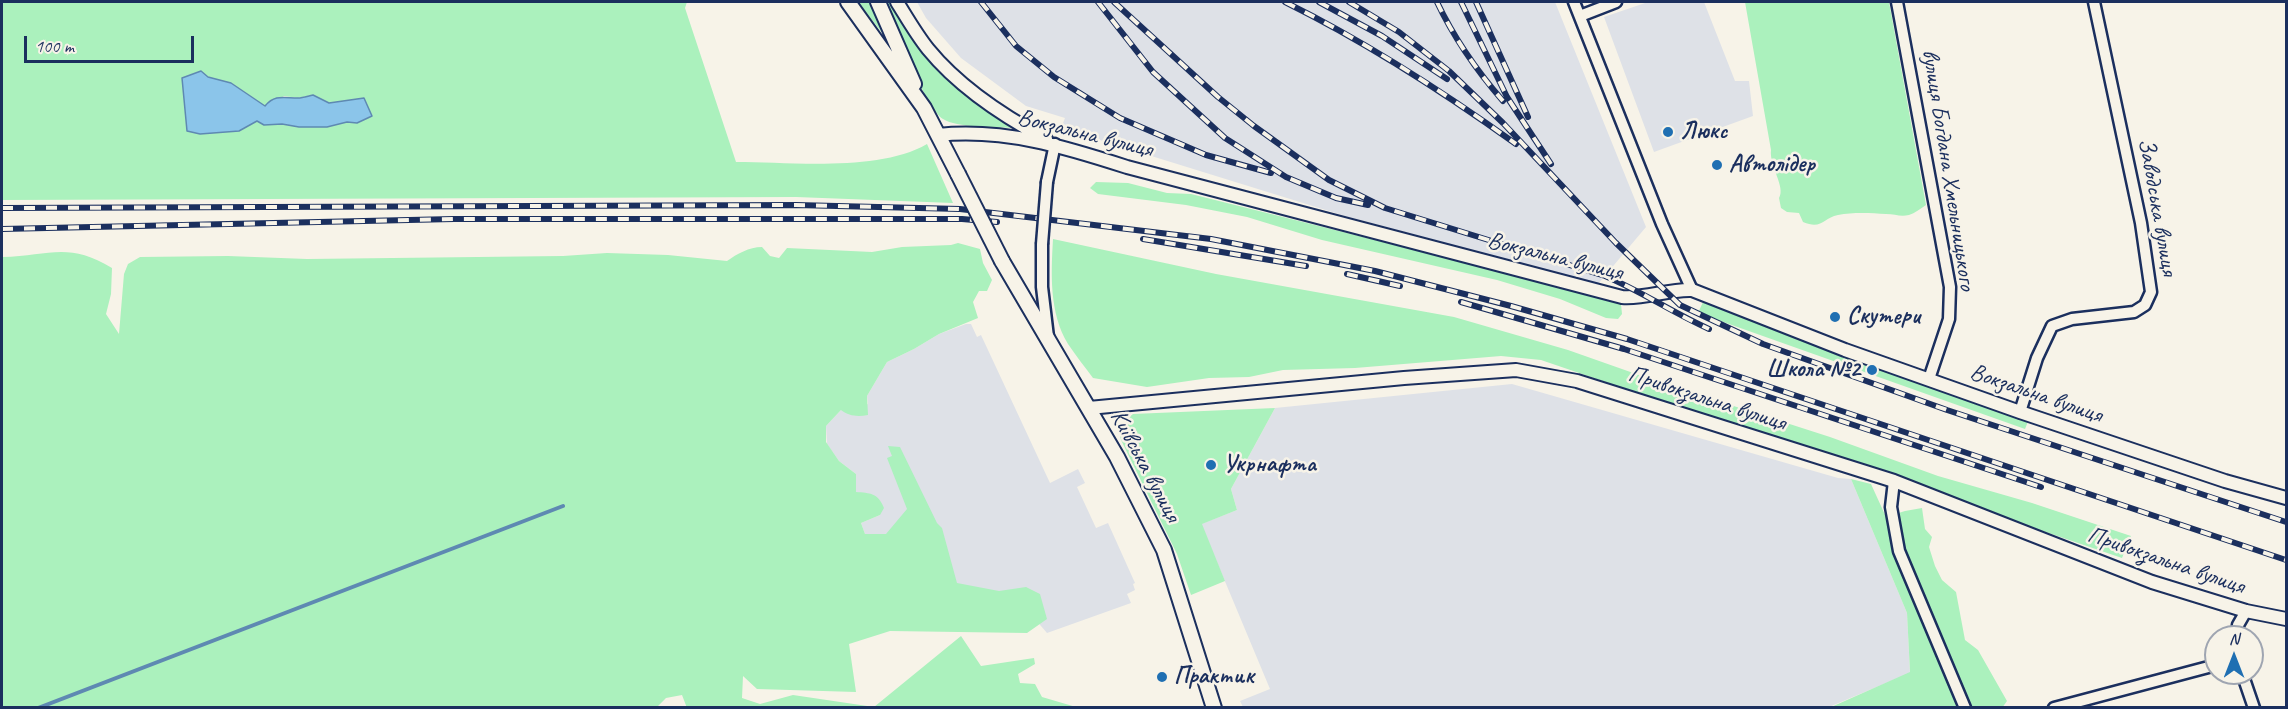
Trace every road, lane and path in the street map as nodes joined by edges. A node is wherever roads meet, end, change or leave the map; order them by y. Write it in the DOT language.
graph roads {
  1 [pos="848,2"];
  2 [pos="878,2"];
  3 [pos="897,2"];
  4 [pos="1574,2"];
  5 [pos="1616,2"];
  6 [pos="1897,2"];
  7 [pos="2094,2"];
  8 [pos="1580,16"];
  9 [pos="924,108"];
  10 [pos="938,135"];
  11 [pos="1055,144"];
  12 [pos="1692,290"];
  13 [pos="1049,344"];
  14 [pos="1929,379"];
  15 [pos="1089,408"];
  16 [pos="2020,412"];
  17 [pos="1894,482"];
  18 [pos="2286,498"];
  19 [pos="2246,611"];
  20 [pos="2286,619"];
  21 [pos="2238,625"];
  22 [pos="2204,669"];
  23 [pos="2246,685"];
  24 [pos="1214,708"];
  25 [pos="1965,708"];
  26 [pos="2054,708"];
  27 [pos="2254,708"];
  1 -- 9 [label="main road"];
  2 -- 9 [label="main road"];
  3 -- 11 [label="street"];
  4 -- 8 [label="street"];
  5 -- 8 [label="street"];
  6 -- 14 [label="street, вулиця Богдана Хмельницького"];
  7 -- 16 [label="street, Заводська вулиця"];
  8 -- 12 [label="street"];
  9 -- 10 [label="main road, Київська вулиця"];
  10 -- 11 [label="street, Вокзальна вулиця"];
  10 -- 13 [label="main road, Київська вулиця, bridge"];
  11 -- 12 [label="street, Вокзальна вулиця"];
  11 -- 13 [label="street, bridge"];
  12 -- 14 [label="street, Вокзальна вулиця"];
  13 -- 15 [label="main road, Київська вулиця"];
  14 -- 16 [label="street, Вокзальна вулиця"];
  15 -- 17 [label="street, Привокзальна вулиця"];
  15 -- 24 [label="main road, Київська вулиця"];
  16 -- 18 [label="street, Вокзальна вулиця"];
  17 -- 19 [label="street, Привокзальна вулиця"];
  17 -- 25 [label="street"];
  19 -- 20 [label="street, Привокзальна вулиця"];
  19 -- 21 [label="street"];
  22 -- 26 [label="street"];
  23 -- 27 [label="street"];
}
